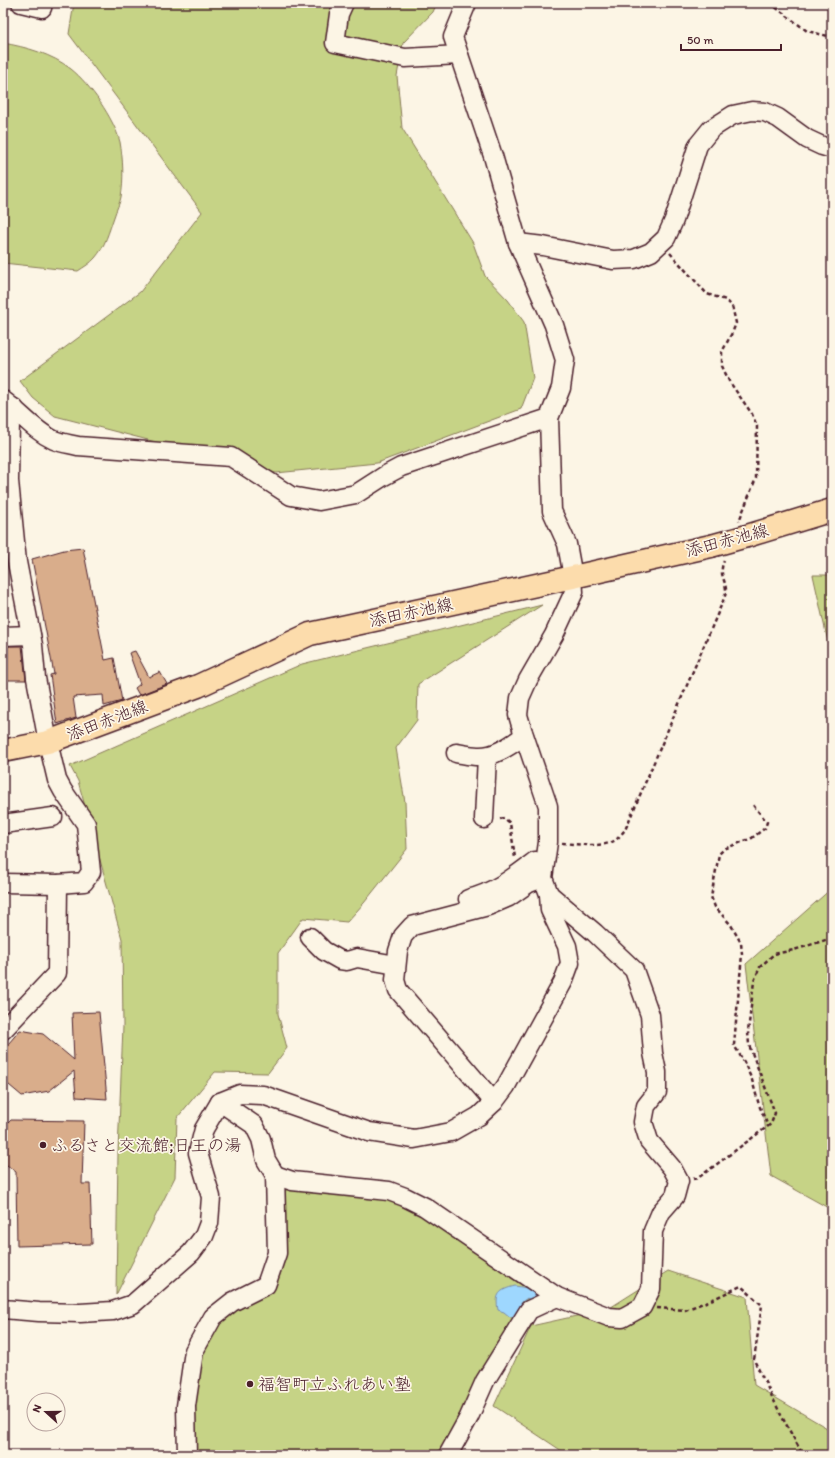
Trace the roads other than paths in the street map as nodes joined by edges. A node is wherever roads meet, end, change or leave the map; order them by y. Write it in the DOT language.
graph roads {
  1 [pos="21,3"];
  2 [pos="43,3"];
  3 [pos="344,3"];
  4 [pos="466,3"];
  5 [pos="459,55"];
  6 [pos="832,149"];
  7 [pos="518,243"];
  8 [pos="9,404"];
  9 [pos="549,418"];
  10 [pos="832,510"];
  11 [pos="573,577"];
  12 [pos="32,635"];
  13 [pos="3,636"];
  14 [pos="524,736"];
  15 [pos="48,742"];
  16 [pos="3,751"];
  17 [pos="456,753"];
  18 [pos="487,756"];
  19 [pos="53,817"];
  20 [pos="484,819"];
  21 [pos="3,824"];
  22 [pos="540,858"];
  23 [pos="509,873"];
  24 [pos="543,878"];
  25 [pos="3,883"];
  26 [pos="58,884"];
  27 [pos="549,894"];
  28 [pos="464,900"];
  29 [pos="310,937"];
  30 [pos="396,965"];
  31 [pos="3,1030"];
  32 [pos="220,1102"];
  33 [pos="494,1102"];
  34 [pos="274,1175"];
  35 [pos="557,1297"];
  36 [pos="3,1309"];
  37 [pos="187,1455"];
  38 [pos="448,1455"];
  1 -- 2 [label="street"];
  3 -- 5 [label="street"];
  4 -- 5 [label="street"];
  5 -- 7 [label="street"];
  6 -- 7 [label="street"];
  7 -- 9 [label="street"];
  8 -- 9 [label="street"];
  8 -- 12 [label="street"];
  9 -- 11 [label="street"];
  10 -- 11 [label="main road, 添田赤池線, bridge"];
  11 -- 14 [label="street"];
  11 -- 15 [label="main road, 添田赤池線"];
  12 -- 13 [label="street"];
  12 -- 15 [label="street"];
  14 -- 18 [label="street"];
  14 -- 22 [label="street"];
  15 -- 16 [label="main road, 添田赤池線"];
  15 -- 26 [label="street"];
  17 -- 18 [label="street"];
  18 -- 20 [label="street"];
  19 -- 21 [label="street"];
  22 -- 23 [label="street"];
  22 -- 24 [label="street"];
  22 -- 28 [label="street"];
  24 -- 27 [label="street"];
  24 -- 30 [label="street"];
  25 -- 26 [label="street"];
  26 -- 31 [label="street"];
  27 -- 33 [label="street"];
  27 -- 35 [label="street"];
  29 -- 30 [label="street"];
  30 -- 33 [label="street"];
  32 -- 33 [label="street"];
  32 -- 34 [label="street"];
  32 -- 36 [label="street"];
  34 -- 35 [label="street"];
  34 -- 37 [label="street"];
  35 -- 38 [label="street"];
}
